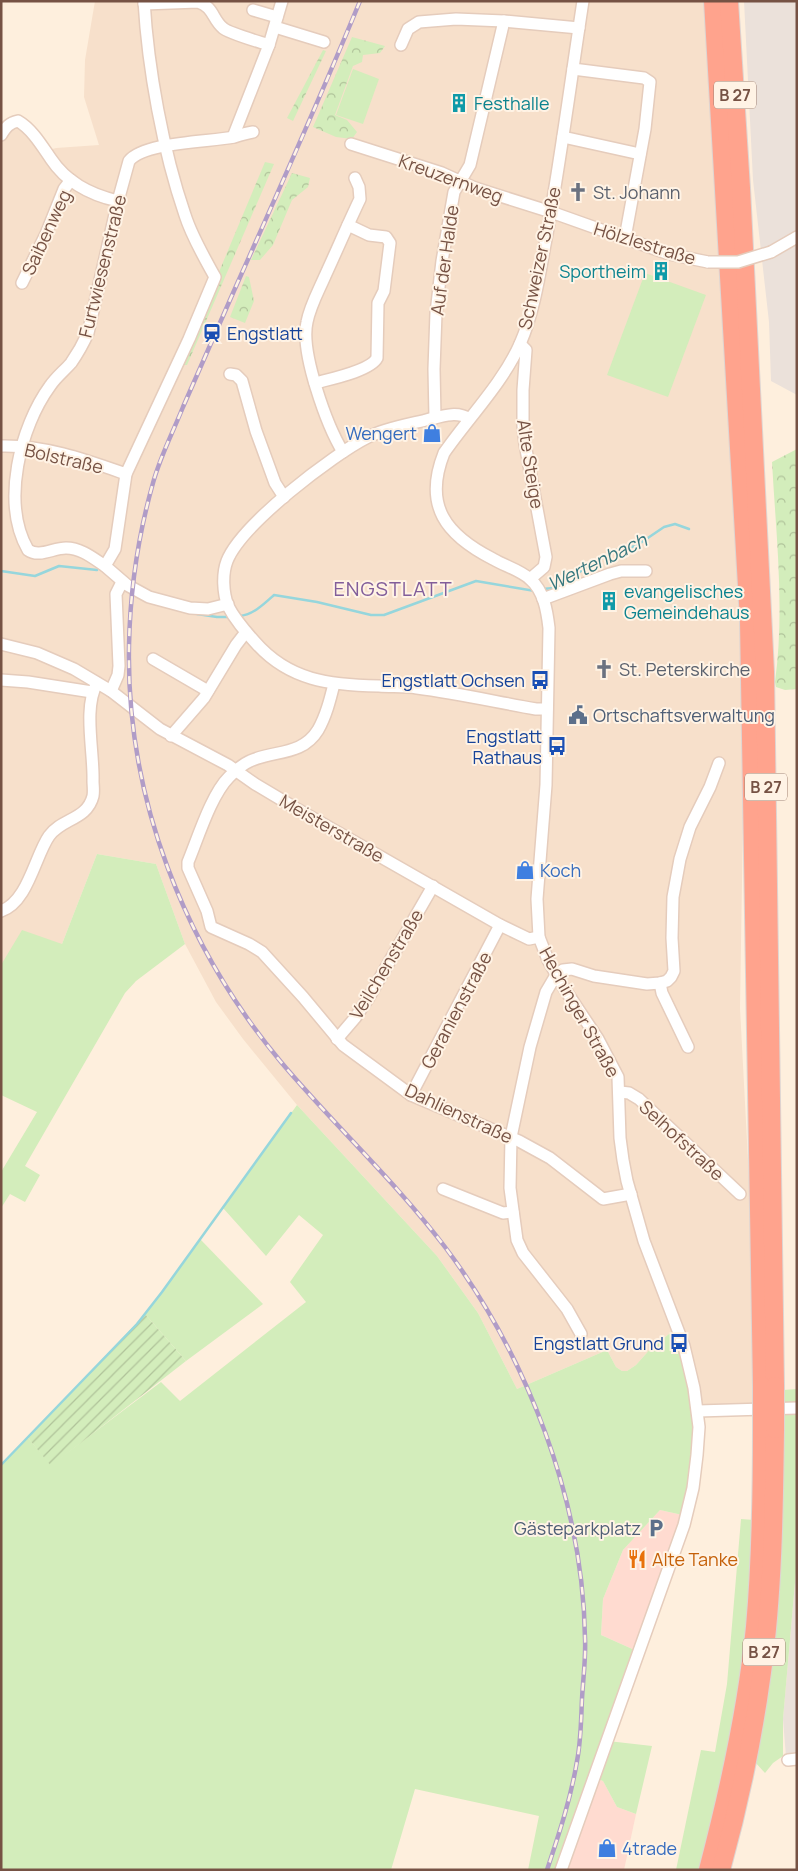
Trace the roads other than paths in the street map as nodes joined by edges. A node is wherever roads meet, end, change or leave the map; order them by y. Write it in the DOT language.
graph roads {
  1 [pos="282,1"];
  2 [pos="583,1"];
  3 [pos="713,1"];
  4 [pos="729,1"];
  5 [pos="144,2"];
  6 [pos="253,10"];
  7 [pos="504,21"];
  8 [pos="276,22"];
  9 [pos="579,28"];
  10 [pos="324,42"];
  11 [pos="401,45"];
  12 [pos="269,46"];
  13 [pos="573,69"];
  14 [pos="253,132"];
  15 [pos="1,135"];
  16 [pos="233,137"];
  17 [pos="563,137"];
  18 [pos="351,144"];
  19 [pos="167,146"];
  20 [pos="640,154"];
  21 [pos="355,178"];
  22 [pos="71,180"];
  23 [pos="460,181"];
  24 [pos="118,201"];
  25 [pos="551,212"];
  26 [pos="348,225"];
  27 [pos="797,237"];
  28 [pos="624,238"];
  29 [pos="22,283"];
  30 [pos="520,344"];
  31 [pos="230,374"];
  32 [pos="316,383"];
  33 [pos="435,418"];
  34 [pos="469,419"];
  35 [pos="1,446"];
  36 [pos="21,447"];
  37 [pos="343,452"];
  38 [pos="126,474"];
  39 [pos="284,497"];
  40 [pos="105,566"];
  41 [pos="646,572"];
  42 [pos="122,582"];
  43 [pos="533,583"];
  44 [pos="543,599"];
  45 [pos="230,608"];
  46 [pos="246,632"];
  47 [pos="1,644"];
  48 [pos="153,659"];
  49 [pos="1,680"];
  50 [pos="334,684"];
  51 [pos="94,687"];
  52 [pos="111,691"];
  53 [pos="208,691"];
  54 [pos="547,709"];
  55 [pos="171,736"];
  56 [pos="719,763"];
  57 [pos="236,770"];
  58 [pos="433,886"];
  59 [pos="1,911"];
  60 [pos="500,925"];
  61 [pos="539,937"];
  62 [pos="556,975"];
  63 [pos="660,984"];
  64 [pos="337,1039"];
  65 [pos="688,1048"];
  66 [pos="620,1092"];
  67 [pos="411,1094"];
  68 [pos="511,1136"];
  69 [pos="443,1189"];
  70 [pos="631,1194"];
  71 [pos="740,1194"];
  72 [pos="513,1212"];
  73 [pos="581,1334"];
  74 [pos="768,1386"];
  75 [pos="797,1408"];
  76 [pos="698,1412"];
  77 [pos="768,1429"];
  78 [pos="561,1870"];
  79 [pos="708,1870"];
  80 [pos="721,1870"];
  1 -- 8 [label="street"];
  2 -- 9 [label="street, Schweizer Straße"];
  3 -- 74 [label="highway, B 27"];
  4 -- 74 [label="highway, B 27"];
  5 -- 12 [label="street"];
  5 -- 19 [label="street"];
  6 -- 8 [label="street"];
  7 -- 9 [label="street"];
  7 -- 11 [label="street"];
  7 -- 23 [label="street, Auf der Halde"];
  8 -- 10 [label="street"];
  8 -- 12 [label="street"];
  9 -- 13 [label="street, Schweizer Straße"];
  12 -- 16 [label="street"];
  13 -- 17 [label="street, Schweizer Straße"];
  13 -- 20 [label="street"];
  14 -- 16 [label="street"];
  15 -- 22 [label="street"];
  16 -- 19 [label="street"];
  17 -- 20 [label="street"];
  17 -- 25 [label="street, Schweizer Straße"];
  18 -- 23 [label="street, Kreuzernweg"];
  19 -- 24 [label="street, Furtwiesenstraße"];
  19 -- 38 [label="street"];
  20 -- 28 [label="street"];
  21 -- 26 [label="street"];
  22 -- 24 [label="street"];
  22 -- 29 [label="street, Saibenweg"];
  23 -- 25 [label="street, Kreuzernweg"];
  23 -- 33 [label="street, Auf der Halde"];
  24 -- 36 [label="street, Furtwiesenstraße"];
  25 -- 28 [label="street, Hölzlestraße"];
  25 -- 30 [label="street, Schweizer Straße"];
  26 -- 32 [label="street"];
  26 -- 32 [label="street"];
  27 -- 28 [label="street, Hölzlestraße, bridge"];
  30 -- 34 [label="street, Schweizer Straße"];
  30 -- 43 [label="street, Alte Steige"];
  31 -- 39 [label="street"];
  32 -- 37 [label="street"];
  33 -- 34 [label="street"];
  33 -- 37 [label="street"];
  34 -- 43 [label="street, Schweizer Straße"];
  35 -- 36 [label="street, Bolstraße"];
  36 -- 38 [label="street, Bolstraße"];
  36 -- 40 [label="street, Furtwiesenstraße"];
  37 -- 39 [label="street"];
  38 -- 40 [label="street"];
  39 -- 45 [label="street"];
  40 -- 42 [label="street"];
  41 -- 44 [label="street"];
  42 -- 45 [label="street"];
  42 -- 52 [label="street"];
  43 -- 44 [label="street"];
  44 -- 54 [label="street"];
  45 -- 46 [label="street"];
  46 -- 50 [label="street"];
  46 -- 53 [label="street"];
  47 -- 51 [label="street, Meisterstraße"];
  48 -- 53 [label="street"];
  49 -- 51 [label="street"];
  50 -- 54 [label="street"];
  50 -- 57 [label="street"];
  51 -- 52 [label="street, Meisterstraße"];
  51 -- 59 [label="street"];
  52 -- 55 [label="street, Meisterstraße"];
  53 -- 55 [label="street"];
  54 -- 61 [label="street, Hechinger Straße"];
  55 -- 57 [label="street, Meisterstraße"];
  56 -- 63 [label="street"];
  57 -- 58 [label="street, Meisterstraße"];
  57 -- 64 [label="street, Dahlienstraße"];
  58 -- 60 [label="street, Meisterstraße"];
  58 -- 64 [label="street, Veilchenstraße"];
  60 -- 61 [label="street, Meisterstraße"];
  60 -- 67 [label="street, Geranienstraße"];
  61 -- 62 [label="street, Hechinger Straße"];
  62 -- 63 [label="street"];
  62 -- 66 [label="street, Hechinger Straße"];
  62 -- 68 [label="street"];
  63 -- 65 [label="street"];
  64 -- 67 [label="street, Dahlienstraße"];
  66 -- 70 [label="street, Hechinger Straße"];
  66 -- 71 [label="street, Selhofstraße"];
  67 -- 68 [label="street, Dahlienstraße"];
  68 -- 70 [label="street, Dahlienstraße"];
  68 -- 72 [label="street"];
  69 -- 72 [label="street"];
  70 -- 76 [label="street, Hechinger Straße"];
  72 -- 73 [label="street"];
  74 -- 77 [label="highway, B 27, bridge"];
  75 -- 76 [label="street"];
  76 -- 78 [label="street, Hechinger Straße"];
  77 -- 79 [label="highway, B 27"];
  77 -- 80 [label="highway, B 27"];
}
